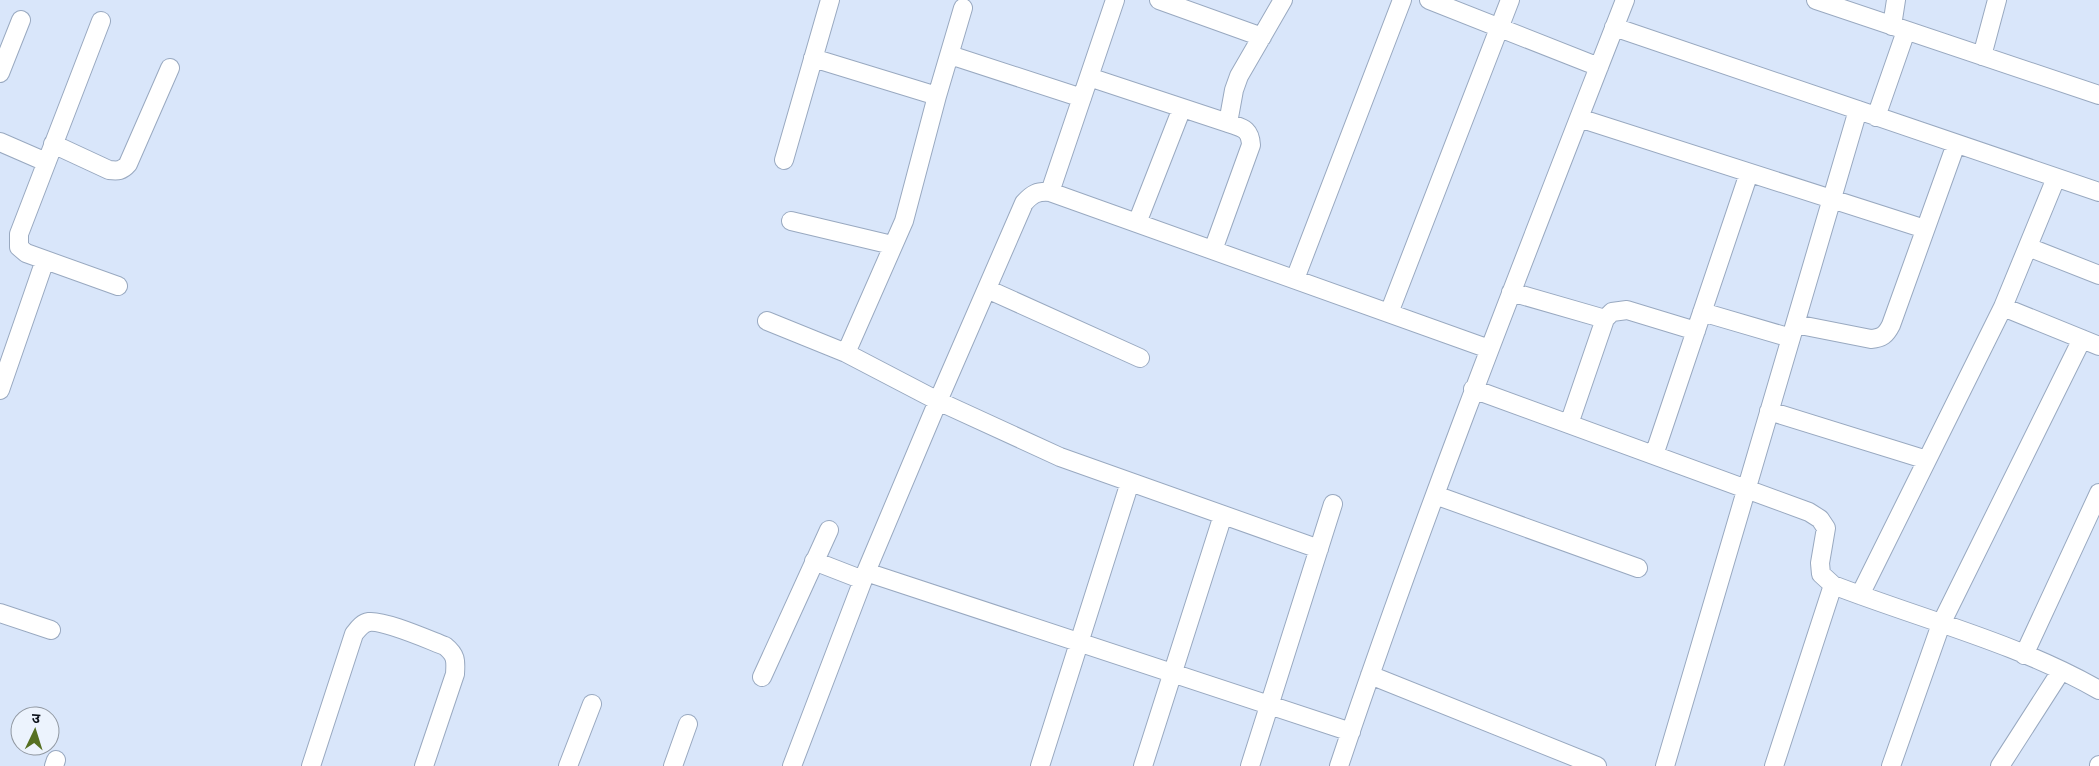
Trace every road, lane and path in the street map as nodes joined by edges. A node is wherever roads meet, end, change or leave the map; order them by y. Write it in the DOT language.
graph roads {
  1 [pos="830,0"];
  2 [pos="1115,0"];
  3 [pos="1159,0"];
  4 [pos="1283,0"];
  5 [pos="1402,0"];
  6 [pos="1429,0"];
  7 [pos="1510,0"];
  8 [pos="1625,0"];
  9 [pos="1816,0"];
  10 [pos="1896,0"];
  11 [pos="1997,0"];
  12 [pos="964,8"];
  13 [pos="21,20"];
  14 [pos="100,20"];
  15 [pos="1614,27"];
  16 [pos="1499,28"];
  17 [pos="1899,28"];
  18 [pos="1262,37"];
  19 [pos="950,55"];
  20 [pos="1982,56"];
  21 [pos="813,58"];
  22 [pos="1599,67"];
  23 [pos="170,68"];
  24 [pos="0,73"];
  25 [pos="1089,77"];
  26 [pos="2099,95"];
  27 [pos="937,96"];
  28 [pos="1082,98"];
  29 [pos="1182,108"];
  30 [pos="1858,110"];
  31 [pos="1876,117"];
  32 [pos="1579,118"];
  33 [pos="1228,122"];
  34 [pos="0,142"];
  35 [pos="53,144"];
  36 [pos="1956,144"];
  37 [pos="784,160"];
  38 [pos="46,162"];
  39 [pos="1749,173"];
  40 [pos="2056,178"];
  41 [pos="1050,192"];
  42 [pos="2099,192"];
  43 [pos="1832,199"];
  44 [pos="791,221"];
  45 [pos="1137,223"];
  46 [pos="1925,229"];
  47 [pos="892,245"];
  48 [pos="2028,247"];
  49 [pos="1213,250"];
  50 [pos="45,260"];
  51 [pos="2099,275"];
  52 [pos="1295,279"];
  53 [pos="118,286"];
  54 [pos="987,289"];
  55 [pos="1511,292"];
  56 [pos="2003,307"];
  57 [pos="1702,312"];
  58 [pos="1389,313"];
  59 [pos="1604,319"];
  60 [pos="767,321"];
  61 [pos="1696,331"];
  62 [pos="1793,331"];
  63 [pos="2082,339"];
  64 [pos="2099,346"];
  65 [pos="1489,349"];
  66 [pos="846,353"];
  67 [pos="1140,358"];
  68 [pos="1474,389"];
  69 [pos="0,390"];
  70 [pos="938,401"];
  71 [pos="1769,411"];
  72 [pos="1569,424"];
  73 [pos="1654,455"];
  74 [pos="1927,460"];
  75 [pos="1130,482"];
  76 [pos="1746,489"];
  77 [pos="2099,494"];
  78 [pos="1434,495"];
  79 [pos="1333,504"];
  80 [pos="1222,514"];
  81 [pos="828,530"];
  82 [pos="1319,549"];
  83 [pos="814,561"];
  84 [pos="1638,568"];
  85 [pos="865,576"];
  86 [pos="1833,585"];
  87 [pos="1860,595"];
  88 [pos="0,613"];
  89 [pos="1941,624"];
  90 [pos="51,630"];
  91 [pos="1079,642"];
  92 [pos="2024,655"];
  93 [pos="2061,671"];
  94 [pos="1172,673"];
  95 [pos="1370,675"];
  96 [pos="762,677"];
  97 [pos="2099,690"];
  98 [pos="592,704"];
  99 [pos="1269,705"];
  100 [pos="688,724"];
  101 [pos="1351,732"];
  102 [pos="311,766"];
  103 [pos="424,766"];
  104 [pos="568,766"];
  105 [pos="674,766"];
  106 [pos="792,766"];
  107 [pos="1040,766"];
  108 [pos="1143,766"];
  109 [pos="1250,766"];
  110 [pos="1340,766"];
  111 [pos="1597,766"];
  112 [pos="1665,766"];
  113 [pos="1774,766"];
  114 [pos="1891,766"];
  115 [pos="2000,766"];
  1 -- 21 [label="street"];
  2 -- 25 [label="street"];
  3 -- 18 [label="street"];
  4 -- 18 [label="street"];
  5 -- 52 [label="street"];
  6 -- 16 [label="street"];
  7 -- 16 [label="street"];
  8 -- 15 [label="street"];
  9 -- 17 [label="street"];
  10 -- 17 [label="street"];
  11 -- 20 [label="street"];
  12 -- 19 [label="street"];
  13 -- 24 [label="street"];
  14 -- 35 [label="street"];
  15 -- 22 [label="street"];
  15 -- 30 [label="street"];
  16 -- 22 [label="street"];
  16 -- 58 [label="street"];
  17 -- 20 [label="street"];
  17 -- 31 [label="street"];
  18 -- 33 [label="street"];
  19 -- 27 [label="street"];
  19 -- 28 [label="street"];
  20 -- 26 [label="street"];
  21 -- 27 [label="street"];
  21 -- 37 [label="street"];
  22 -- 32 [label="street"];
  23 -- 35 [label="street"];
  25 -- 28 [label="street"];
  25 -- 29 [label="street"];
  27 -- 47 [label="street"];
  28 -- 41 [label="street"];
  29 -- 33 [label="street"];
  29 -- 45 [label="street"];
  30 -- 31 [label="street"];
  30 -- 43 [label="street"];
  31 -- 36 [label="street"];
  32 -- 39 [label="street"];
  32 -- 55 [label="street"];
  33 -- 49 [label="street"];
  34 -- 38 [label="street"];
  35 -- 38 [label="street"];
  36 -- 40 [label="street"];
  36 -- 46 [label="street"];
  38 -- 50 [label="street"];
  39 -- 43 [label="street"];
  39 -- 57 [label="street"];
  40 -- 42 [label="street"];
  40 -- 48 [label="street"];
  41 -- 45 [label="street"];
  41 -- 54 [label="street"];
  43 -- 46 [label="street"];
  43 -- 62 [label="street"];
  44 -- 47 [label="street"];
  45 -- 49 [label="street"];
  46 -- 62 [label="street"];
  47 -- 66 [label="street"];
  48 -- 51 [label="street"];
  48 -- 56 [label="street"];
  49 -- 52 [label="street"];
  50 -- 53 [label="street"];
  50 -- 69 [label="street"];
  52 -- 58 [label="street"];
  54 -- 67 [label="street"];
  54 -- 70 [label="street"];
  55 -- 59 [label="street"];
  55 -- 65 [label="street"];
  56 -- 63 [label="street"];
  56 -- 74 [label="street"];
  57 -- 61 [label="street"];
  57 -- 62 [label="street"];
  58 -- 65 [label="street"];
  59 -- 61 [label="street"];
  59 -- 72 [label="street"];
  60 -- 66 [label="street"];
  61 -- 73 [label="street"];
  62 -- 71 [label="street"];
  63 -- 64 [label="street"];
  63 -- 89 [label="street"];
  65 -- 68 [label="street"];
  66 -- 70 [label="street"];
  68 -- 72 [label="street"];
  68 -- 78 [label="street"];
  70 -- 75 [label="street"];
  70 -- 85 [label="street"];
  71 -- 74 [label="street"];
  71 -- 76 [label="street"];
  72 -- 73 [label="street"];
  73 -- 76 [label="street"];
  74 -- 87 [label="street"];
  75 -- 80 [label="street"];
  75 -- 91 [label="street"];
  76 -- 86 [label="street"];
  76 -- 112 [label="street"];
  77 -- 92 [label="street"];
  78 -- 84 [label="street"];
  78 -- 95 [label="street"];
  79 -- 82 [label="street"];
  80 -- 82 [label="street"];
  80 -- 94 [label="street"];
  81 -- 83 [label="street"];
  82 -- 99 [label="street"];
  83 -- 85 [label="street"];
  83 -- 96 [label="street"];
  85 -- 91 [label="street"];
  85 -- 106 [label="street"];
  86 -- 87 [label="street"];
  86 -- 113 [label="street"];
  87 -- 89 [label="street"];
  88 -- 90 [label="street"];
  89 -- 92 [label="street"];
  89 -- 114 [label="street"];
  91 -- 94 [label="street"];
  91 -- 107 [label="street"];
  92 -- 93 [label="street"];
  93 -- 97 [label="street"];
  93 -- 115 [label="street"];
  94 -- 99 [label="street"];
  94 -- 108 [label="street"];
  95 -- 101 [label="street"];
  95 -- 111 [label="street"];
  98 -- 104 [label="street"];
  99 -- 101 [label="street"];
  99 -- 109 [label="street"];
  100 -- 105 [label="street"];
  101 -- 110 [label="street"];
  102 -- 103 [label="street"];
}
